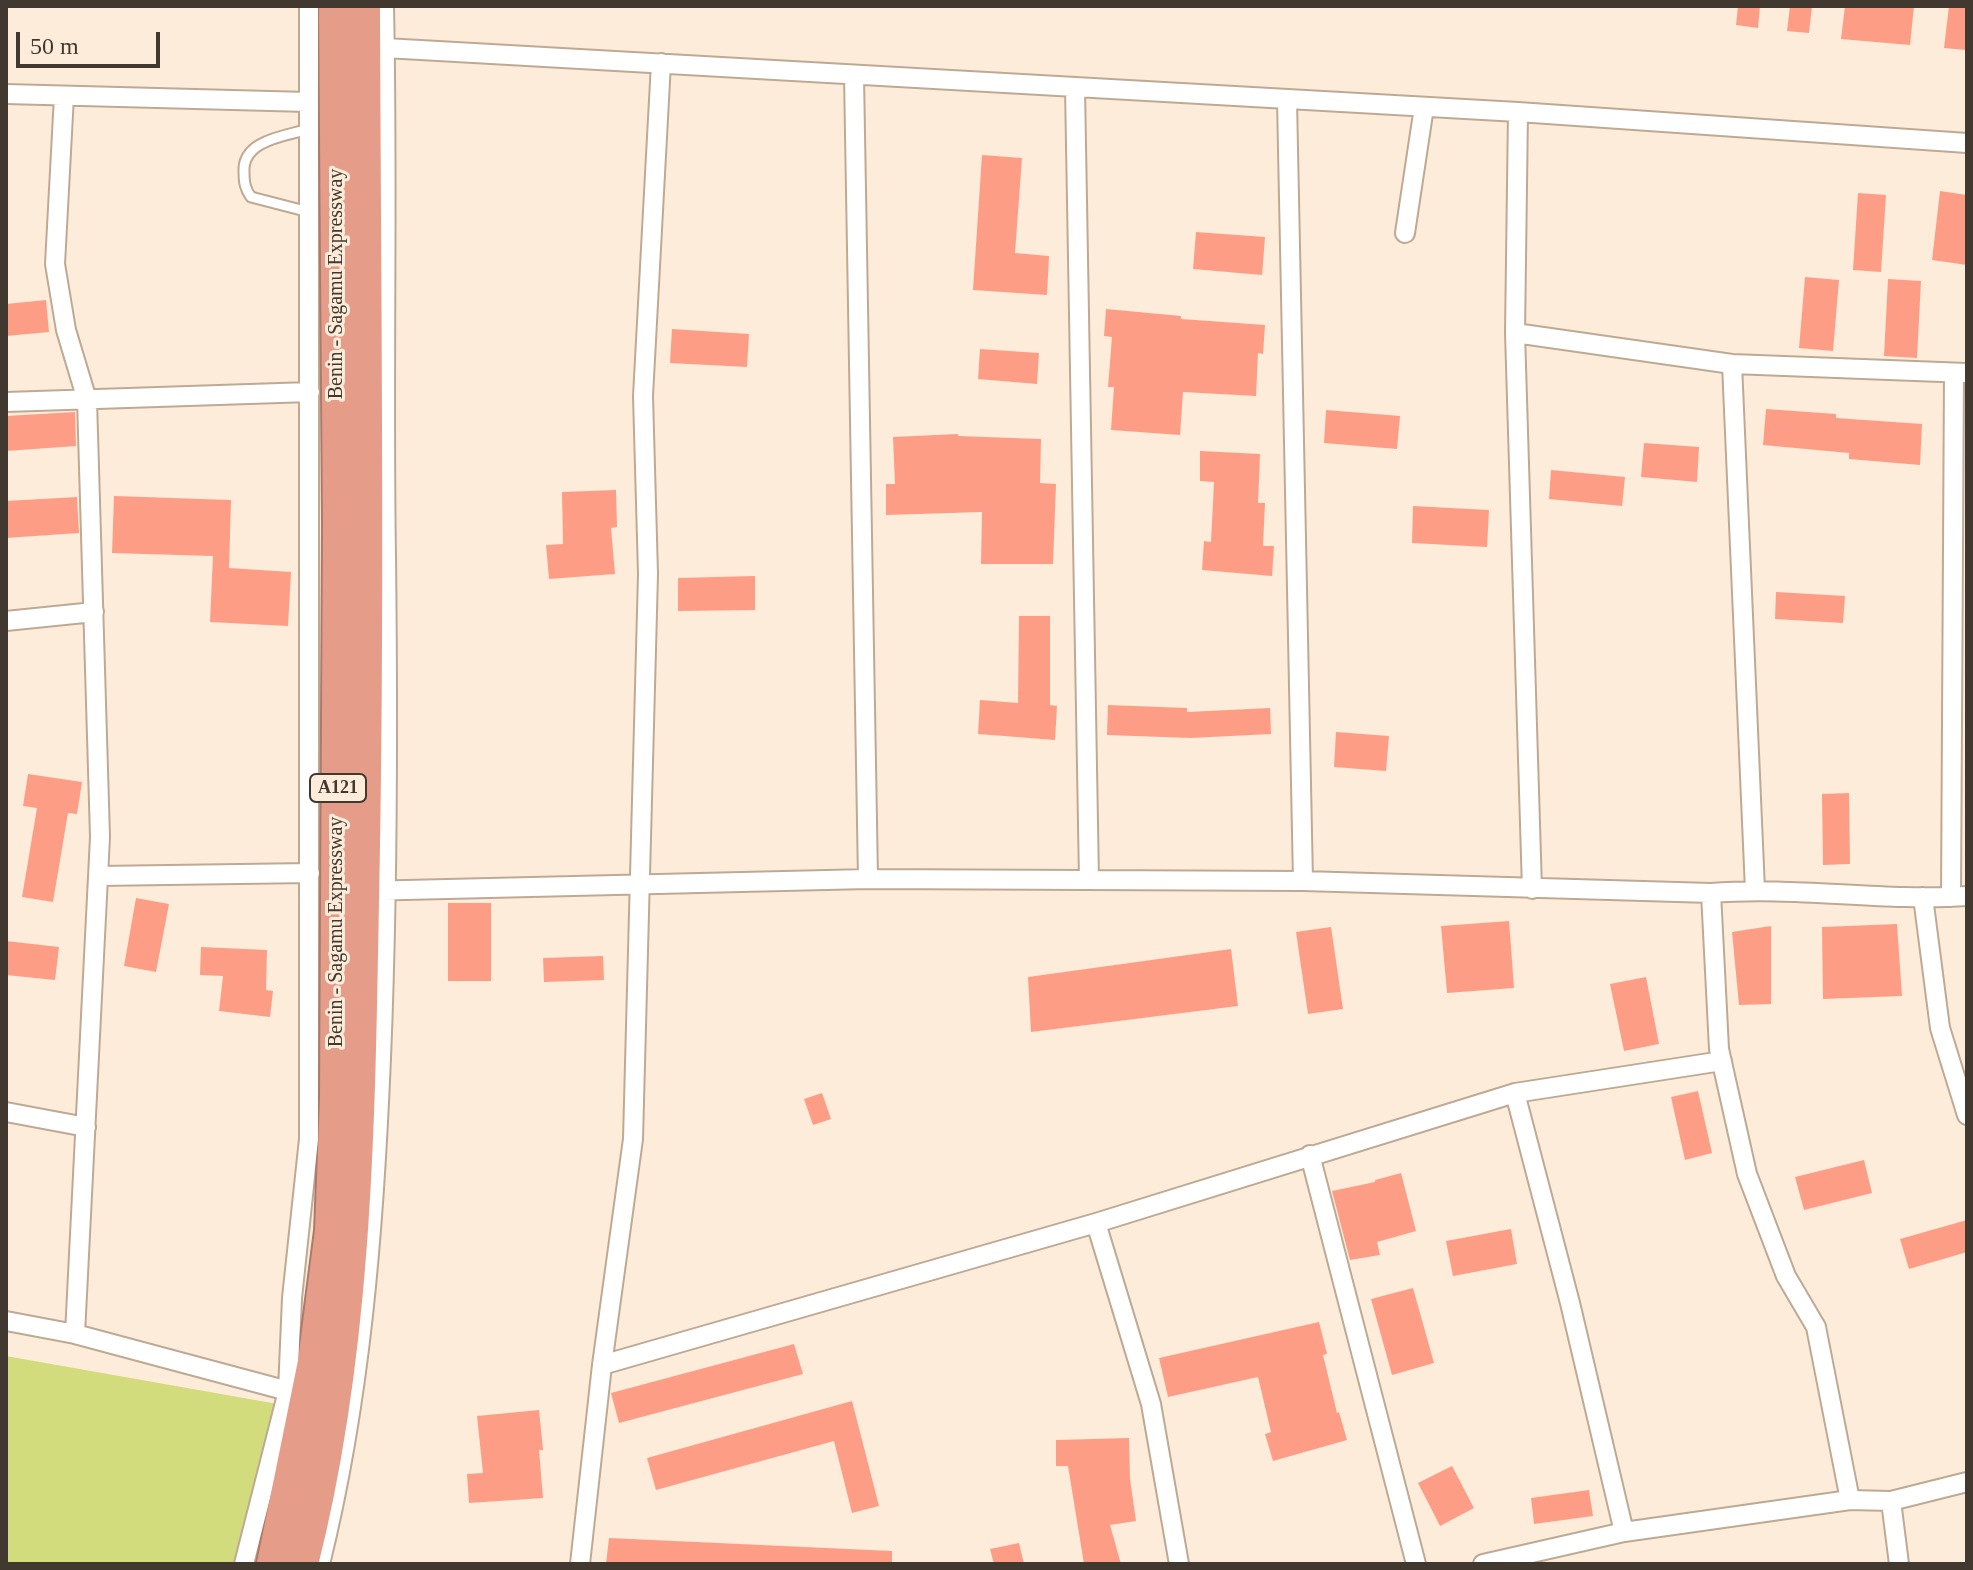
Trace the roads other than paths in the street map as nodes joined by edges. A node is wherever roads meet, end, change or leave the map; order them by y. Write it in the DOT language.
graph roads {
  1 [pos="309,6"];
  2 [pos="335,6"];
  3 [pos="364,6"];
  4 [pos="384,6"];
  5 [pos="385,48"];
  6 [pos="661,63"];
  7 [pos="854,76"];
  8 [pos="1075,88"];
  9 [pos="6,94"];
  10 [pos="64,96"];
  11 [pos="1287,100"];
  12 [pos="308,102"];
  13 [pos="1424,107"];
  14 [pos="1518,112"];
  15 [pos="309,129"];
  16 [pos="1967,143"];
  17 [pos="309,212"];
  18 [pos="1405,233"];
  19 [pos="1515,333"];
  20 [pos="1732,364"];
  21 [pos="1960,373"];
  22 [pos="310,392"];
  23 [pos="87,400"];
  24 [pos="6,402"];
  25 [pos="94,612"];
  26 [pos="6,621"];
  27 [pos="310,873"];
  28 [pos="98,876"];
  29 [pos="868,879"];
  30 [pos="1089,880"];
  31 [pos="1303,881"];
  32 [pos="642,885"];
  33 [pos="1532,889"];
  34 [pos="1755,890"];
  35 [pos="375,891"];
  36 [pos="1711,893"];
  37 [pos="1923,897"];
  38 [pos="1959,897"];
  39 [pos="1722,1061"];
  40 [pos="1515,1093"];
  41 [pos="347,1099"];
  42 [pos="6,1112"];
  43 [pos="1967,1115"];
  44 [pos="86,1127"];
  45 [pos="1310,1155"];
  46 [pos="1096,1223"];
  47 [pos="6,1321"];
  48 [pos="75,1334"];
  49 [pos="602,1365"];
  50 [pos="288,1391"];
  51 [pos="1967,1482"];
  52 [pos="1850,1500"];
  53 [pos="1891,1501"];
  54 [pos="1624,1532"];
  55 [pos="244,1564"];
  56 [pos="273,1564"];
  57 [pos="302,1564"];
  58 [pos="320,1564"];
  59 [pos="580,1564"];
  60 [pos="1179,1564"];
  61 [pos="1416,1564"];
  62 [pos="1485,1564"];
  63 [pos="1899,1564"];
  1 -- 12 [label="street"];
  2 -- 41 [label="highway, Benin - Sagamu Expressway / A121"];
  3 -- 35 [label="highway, A121"];
  4 -- 5 [label="street"];
  5 -- 6 [label="street"];
  5 -- 35 [label="street"];
  6 -- 7 [label="street"];
  6 -- 32 [label="street"];
  7 -- 8 [label="street"];
  7 -- 29 [label="street"];
  8 -- 11 [label="street"];
  8 -- 30 [label="street"];
  9 -- 10 [label="street"];
  10 -- 12 [label="street"];
  10 -- 23 [label="street"];
  11 -- 13 [label="street"];
  11 -- 31 [label="street"];
  12 -- 15 [label="street"];
  13 -- 14 [label="street"];
  13 -- 18 [label="street"];
  14 -- 16 [label="street"];
  14 -- 19 [label="street"];
  15 -- 17 [label="street"];
  15 -- 17 [label="lane"];
  17 -- 22 [label="street"];
  19 -- 20 [label="street"];
  19 -- 33 [label="street"];
  20 -- 21 [label="street"];
  20 -- 34 [label="street"];
  21 -- 38 [label="street"];
  22 -- 23 [label="street"];
  22 -- 27 [label="street"];
  23 -- 24 [label="street"];
  23 -- 25 [label="street"];
  25 -- 26 [label="street"];
  25 -- 28 [label="street"];
  27 -- 28 [label="street"];
  27 -- 50 [label="street"];
  28 -- 44 [label="street"];
  29 -- 30 [label="street"];
  29 -- 32 [label="street"];
  30 -- 31 [label="street"];
  31 -- 33 [label="street"];
  32 -- 35 [label="street"];
  32 -- 49 [label="street"];
  33 -- 36 [label="street"];
  34 -- 36 [label="street"];
  34 -- 37 [label="street"];
  35 -- 41 [label="highway, A121"];
  35 -- 58 [label="street"];
  36 -- 39 [label="street"];
  37 -- 38 [label="street"];
  37 -- 43 [label="street"];
  39 -- 40 [label="street"];
  39 -- 52 [label="street"];
  40 -- 45 [label="street"];
  40 -- 54 [label="street"];
  41 -- 56 [label="highway, Benin - Sagamu Expressway / A121"];
  41 -- 57 [label="highway, A121"];
  42 -- 44 [label="street"];
  44 -- 48 [label="street"];
  45 -- 46 [label="street"];
  45 -- 61 [label="street"];
  46 -- 49 [label="street"];
  46 -- 60 [label="street"];
  47 -- 48 [label="street"];
  48 -- 50 [label="street"];
  49 -- 59 [label="street"];
  50 -- 55 [label="street"];
  51 -- 53 [label="street"];
  52 -- 53 [label="street"];
  52 -- 54 [label="street"];
  53 -- 63 [label="street"];
  54 -- 62 [label="street"];
}
